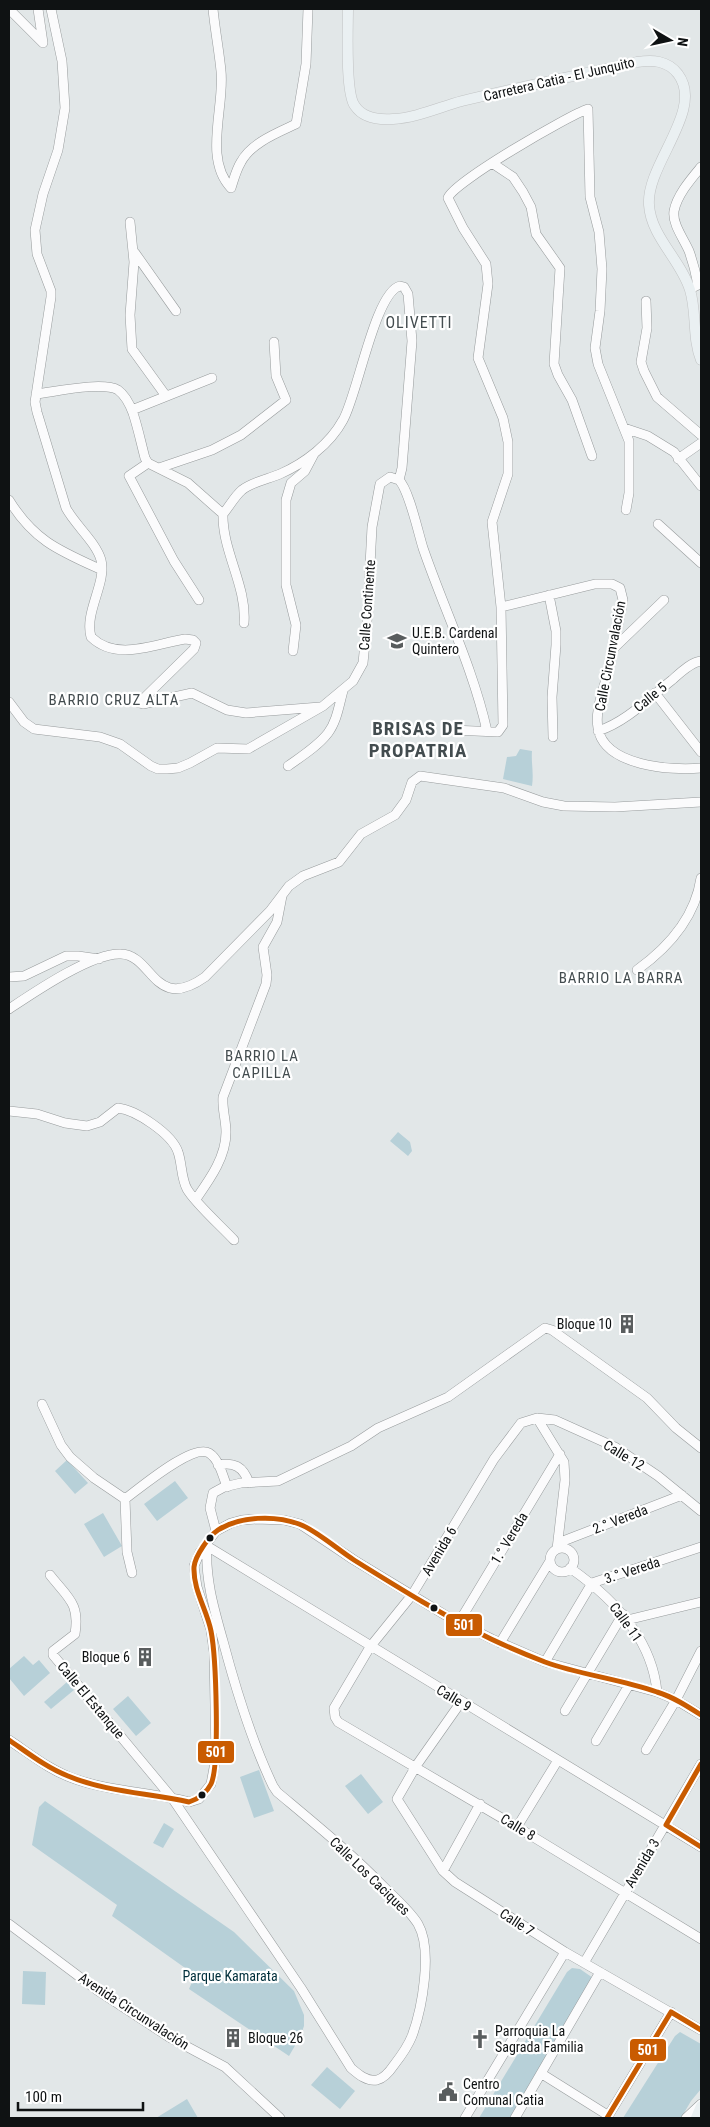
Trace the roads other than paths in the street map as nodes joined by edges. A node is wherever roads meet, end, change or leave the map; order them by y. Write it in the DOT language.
graph roads {
  1 [pos="9,9"];
  2 [pos="38,9"];
  3 [pos="51,9"];
  4 [pos="213,9"];
  5 [pos="308,9"];
  6 [pos="348,9"];
  7 [pos="492,163"];
  8 [pos="701,167"];
  9 [pos="130,222"];
  10 [pos="133,251"];
  11 [pos="690,289"];
  12 [pos="646,301"];
  13 [pos="176,311"];
  14 [pos="274,342"];
  15 [pos="701,360"];
  16 [pos="212,378"];
  17 [pos="36,394"];
  18 [pos="166,396"];
  19 [pos="132,410"];
  20 [pos="624,428"];
  21 [pos="701,435"];
  22 [pos="701,443"];
  23 [pos="316,452"];
  24 [pos="592,456"];
  25 [pos="678,459"];
  26 [pos="148,463"];
  27 [pos="159,468"];
  28 [pos="399,480"];
  29 [pos="701,486"];
  30 [pos="9,500"];
  31 [pos="626,510"];
  32 [pos="223,514"];
  33 [pos="658,524"];
  34 [pos="701,563"];
  35 [pos="102,570"];
  36 [pos="549,595"];
  37 [pos="199,600"];
  38 [pos="664,600"];
  39 [pos="501,607"];
  40 [pos="244,623"];
  41 [pos="612,650"];
  42 [pos="293,651"];
  43 [pos="701,661"];
  44 [pos="343,691"];
  45 [pos="655,693"];
  46 [pos="122,698"];
  47 [pos="9,702"];
  48 [pos="139,703"];
  49 [pos="323,706"];
  50 [pos="452,730"];
  51 [pos="487,731"];
  52 [pos="598,731"];
  53 [pos="553,737"];
  54 [pos="701,752"];
  55 [pos="288,766"];
  56 [pos="701,768"];
  57 [pos="701,802"];
  58 [pos="701,878"];
  59 [pos="283,893"];
  60 [pos="98,959"];
  61 [pos="637,970"];
  62 [pos="9,977"];
  63 [pos="21,1001"];
  64 [pos="9,1003"];
  65 [pos="9,1008"];
  66 [pos="9,1111"];
  67 [pos="196,1199"];
  68 [pos="234,1240"];
  69 [pos="42,1404"];
  70 [pos="537,1418"];
  71 [pos="701,1448"];
  72 [pos="560,1454"];
  73 [pos="218,1465"];
  74 [pos="249,1483"];
  75 [pos="227,1487"];
  76 [pos="682,1495"];
  77 [pos="125,1499"];
  78 [pos="701,1511"];
  79 [pos="216,1532"];
  80 [pos="207,1546"];
  81 [pos="557,1546"];
  82 [pos="701,1547"];
  83 [pos="550,1561"];
  84 [pos="570,1568"];
  85 [pos="132,1573"];
  86 [pos="50,1575"];
  87 [pos="592,1583"];
  88 [pos="412,1595"];
  89 [pos="701,1602"];
  90 [pos="625,1617"];
  91 [pos="459,1622"];
  92 [pos="500,1643"];
  93 [pos="370,1647"];
  94 [pos="701,1651"];
  95 [pos="545,1662"];
  96 [pos="587,1674"];
  97 [pos="629,1685"];
  98 [pos="656,1692"];
  99 [pos="676,1700"];
  100 [pos="461,1702"];
  101 [pos="565,1711"];
  102 [pos="701,1715"];
  103 [pos="335,1718"];
  104 [pos="9,1740"];
  105 [pos="596,1741"];
  106 [pos="646,1750"];
  107 [pos="558,1760"];
  108 [pos="701,1764"];
  109 [pos="416,1766"];
  110 [pos="172,1798"];
  111 [pos="480,1804"];
  112 [pos="666,1825"];
  113 [pos="518,1827"];
  114 [pos="701,1847"];
  115 [pos="443,1871"];
  116 [pos="625,1892"];
  117 [pos="9,1924"];
  118 [pos="701,1939"];
  119 [pos="565,1952"];
  120 [pos="584,1963"];
  121 [pos="600,1972"];
  122 [pos="671,2012"];
  123 [pos="701,2030"];
  124 [pos="542,2074"];
  125 [pos="701,2105"];
  126 [pos="608,2117"];
  127 [pos="280,2118"];
  128 [pos="464,2118"];
  129 [pos="515,2118"];
  130 [pos="686,2118"];
  131 [pos="696,2118"];
  1 -- 2 [label="street"];
  3 -- 17 [label="street"];
  4 -- 5 [label="street"];
  6 -- 11 [label="main road, Carretera Catia - El Junquito"];
  7 -- 20 [label="street"];
  7 -- 24 [label="street"];
  7 -- 39 [label="street"];
  8 -- 11 [label="street"];
  9 -- 10 [label="street"];
  10 -- 13 [label="street"];
  10 -- 18 [label="street"];
  11 -- 15 [label="main road, Carretera Catia - El Junquito"];
  12 -- 21 [label="street"];
  14 -- 27 [label="street"];
  16 -- 18 [label="street"];
  17 -- 19 [label="street"];
  17 -- 35 [label="street"];
  18 -- 19 [label="street"];
  19 -- 26 [label="street"];
  20 -- 25 [label="street"];
  20 -- 31 [label="street"];
  22 -- 25 [label="street"];
  23 -- 28 [label="street"];
  23 -- 32 [label="street"];
  23 -- 42 [label="street"];
  25 -- 29 [label="street"];
  26 -- 27 [label="street"];
  26 -- 37 [label="street"];
  27 -- 32 [label="street"];
  28 -- 44 [label="street, Calle Continente"];
  28 -- 51 [label="street"];
  30 -- 35 [label="street"];
  32 -- 40 [label="street"];
  33 -- 34 [label="street"];
  35 -- 48 [label="street"];
  36 -- 39 [label="street, Calle Circunvalación"];
  36 -- 41 [label="street, Calle Circunvalación"];
  36 -- 53 [label="street"];
  38 -- 41 [label="street"];
  39 -- 51 [label="street"];
  41 -- 52 [label="street, Calle Circunvalación"];
  43 -- 45 [label="street, Calle 5"];
  44 -- 49 [label="street, Calle Continente"];
  44 -- 55 [label="street"];
  45 -- 52 [label="street, Calle 5"];
  45 -- 54 [label="street"];
  46 -- 48 [label="street"];
  47 -- 49 [label="street, Calle Continente"];
  48 -- 49 [label="street"];
  50 -- 51 [label="street"];
  52 -- 56 [label="street, Calle Circunvalación"];
  57 -- 59 [label="street"];
  58 -- 61 [label="street"];
  59 -- 60 [label="street"];
  59 -- 67 [label="street"];
  60 -- 62 [label="street"];
  60 -- 63 [label="street"];
  63 -- 64 [label="street"];
  63 -- 65 [label="street"];
  66 -- 67 [label="street"];
  67 -- 68 [label="street"];
  69 -- 77 [label="street"];
  70 -- 72 [label="street"];
  70 -- 76 [label="street, Calle 12"];
  70 -- 88 [label="street, Avenida 6"];
  71 -- 74 [label="street"];
  72 -- 81 [label="street"];
  72 -- 91 [label="street, 1.° Vereda"];
  73 -- 74 [label="street"];
  73 -- 75 [label="street"];
  73 -- 77 [label="street"];
  74 -- 75 [label="street"];
  75 -- 79 [label="street"];
  76 -- 78 [label="street, Calle 12"];
  76 -- 81 [label="street, 2.° Vereda"];
  77 -- 85 [label="street"];
  79 -- 80 [label="street"];
  79 -- 88 [label="street"];
  80 -- 93 [label="street, Calle 9"];
  80 -- 110 [label="street"];
  80 -- 110 [label="street, Calle Los Caciques"];
  81 -- 83 [label="street"];
  81 -- 84 [label="street"];
  82 -- 87 [label="street, 3.° Vereda"];
  83 -- 84 [label="street, Calle 11"];
  83 -- 92 [label="street"];
  84 -- 87 [label="street, Calle 11"];
  86 -- 110 [label="street, Calle El Estanque"];
  87 -- 90 [label="street, Calle 11"];
  87 -- 95 [label="street, 3.° Vereda"];
  88 -- 91 [label="street"];
  88 -- 93 [label="street, Avenida 6"];
  89 -- 90 [label="street"];
  90 -- 96 [label="street"];
  90 -- 98 [label="street, Calle 11"];
  91 -- 92 [label="street"];
  92 -- 95 [label="street"];
  93 -- 100 [label="street, Calle 9"];
  93 -- 103 [label="street, Avenida 6"];
  94 -- 99 [label="street"];
  95 -- 96 [label="street"];
  96 -- 97 [label="street"];
  96 -- 101 [label="street"];
  97 -- 98 [label="street"];
  97 -- 105 [label="street"];
  98 -- 99 [label="street"];
  99 -- 102 [label="street"];
  99 -- 106 [label="street"];
  100 -- 107 [label="street, Calle 9"];
  100 -- 109 [label="street"];
  103 -- 109 [label="street, Calle 8"];
  104 -- 110 [label="street"];
  107 -- 112 [label="street, Calle 9"];
  107 -- 113 [label="street"];
  108 -- 112 [label="street, Avenida 3"];
  109 -- 111 [label="street, Calle 8"];
  109 -- 115 [label="street, Calle 7"];
  111 -- 113 [label="street, Calle 8"];
  111 -- 115 [label="street"];
  112 -- 114 [label="street, Calle 9"];
  112 -- 116 [label="street, Avenida 3"];
  113 -- 116 [label="street, Calle 8"];
  115 -- 119 [label="street, Calle 7"];
  116 -- 118 [label="street, Calle 8"];
  116 -- 120 [label="street, Avenida 3"];
  117 -- 127 [label="street, Avenida Circunvalación"];
  119 -- 120 [label="street, Calle 7"];
  119 -- 128 [label="street"];
  120 -- 121 [label="street, Calle 7"];
  121 -- 122 [label="street, Calle 7"];
  121 -- 124 [label="street"];
  122 -- 123 [label="street, Calle 7"];
  122 -- 126 [label="street"];
  124 -- 126 [label="street"];
  124 -- 129 [label="street"];
  125 -- 130 [label="street"];
  125 -- 131 [label="main road"];
}
